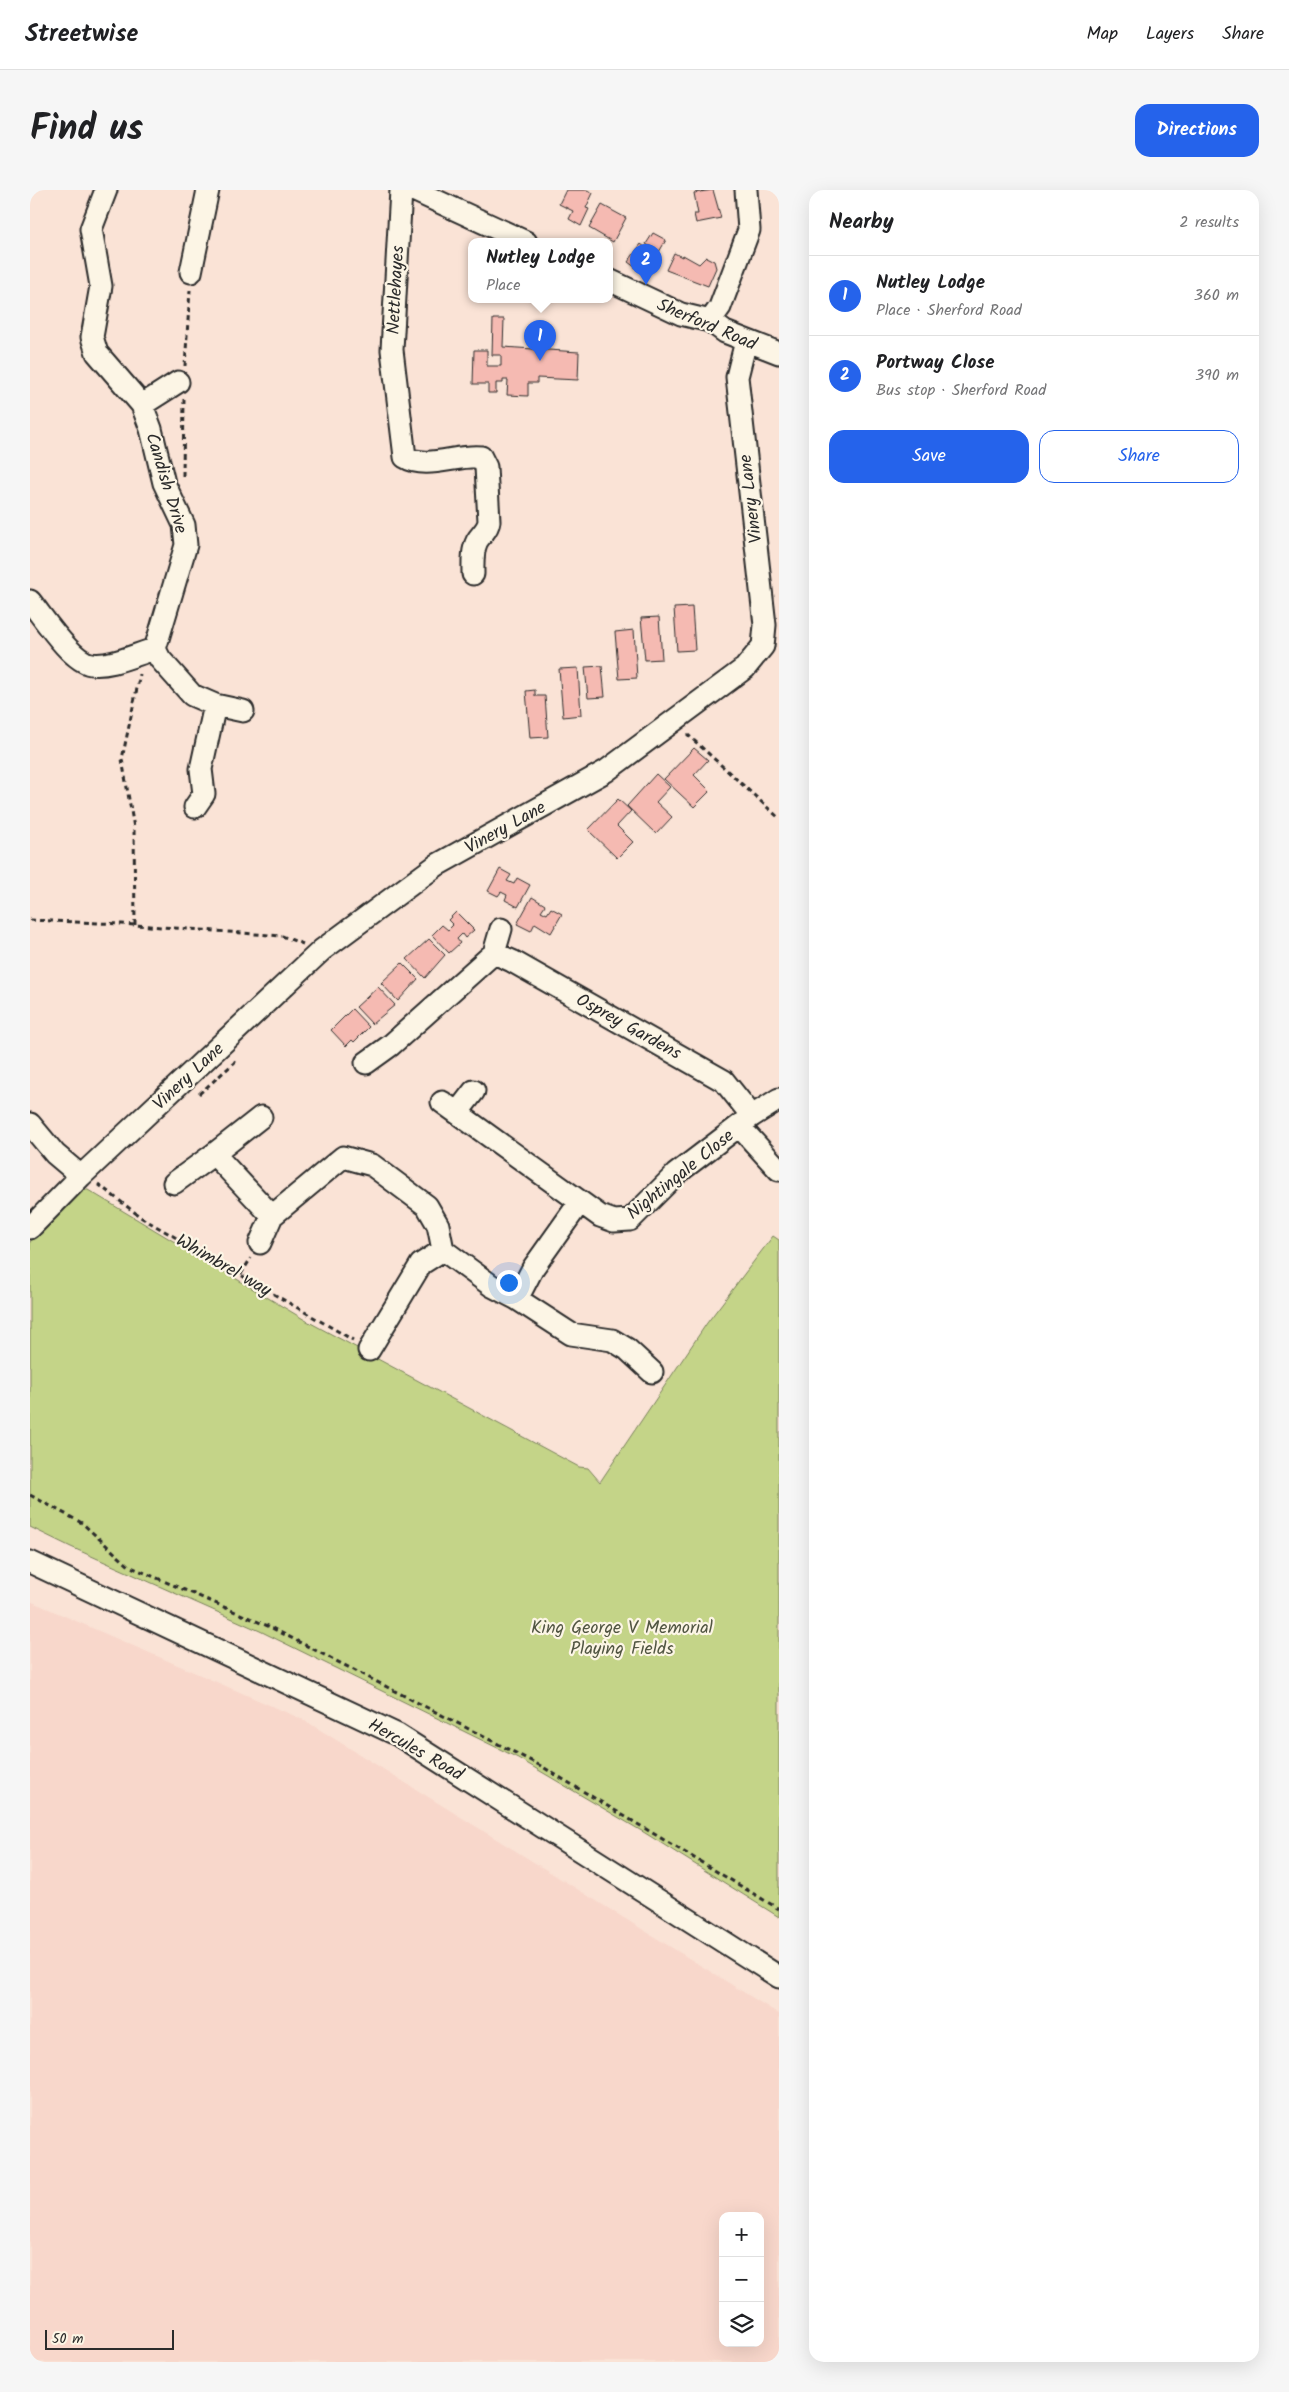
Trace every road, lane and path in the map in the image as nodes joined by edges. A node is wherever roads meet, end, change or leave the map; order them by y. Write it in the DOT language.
graph roads {
  1 [pos="106,190"];
  2 [pos="208,190"];
  3 [pos="401,190"];
  4 [pos="413,190"];
  5 [pos="746,190"];
  6 [pos="517,238"];
  7 [pos="191,272"];
  8 [pos="613,282"];
  9 [pos="710,321"];
  10 [pos="746,341"];
  11 [pos="779,353"];
  12 [pos="178,382"];
  13 [pos="142,405"];
  14 [pos="473,574"];
  15 [pos="30,601"];
  16 [pos="149,650"];
  17 [pos="215,705"];
  18 [pos="243,711"];
  19 [pos="673,721"];
  20 [pos="195,807"];
  21 [pos="779,818"];
  22 [pos="30,920"];
  23 [pos="134,924"];
  24 [pos="500,929"];
  25 [pos="322,950"];
  26 [pos="494,953"];
  27 [pos="366,1063"];
  28 [pos="474,1091"];
  29 [pos="779,1098"];
  30 [pos="262,1117"];
  31 [pos="746,1121"];
  32 [pos="30,1124"];
  33 [pos="214,1154"];
  34 [pos="779,1170"];
  35 [pos="82,1175"];
  36 [pos="174,1183"];
  37 [pos="580,1202"];
  38 [pos="272,1216"];
  39 [pos="30,1228"];
  40 [pos="260,1243"];
  41 [pos="443,1250"];
  42 [pos="517,1299"];
  43 [pos="369,1350"];
  44 [pos="652,1372"];
  45 [pos="30,1495"];
  46 [pos="30,1562"];
  47 [pos="779,1910"];
  48 [pos="779,1977"];
  1 -- 13 [label="street, Candish Drive"];
  2 -- 7 [label="street"];
  3 -- 14 [label="street, Nettlehayes"];
  4 -- 6 [label="street"];
  5 -- 9 [label="street"];
  8 -- 9 [label="street, Sherford Road"];
  9 -- 10 [label="street, Sherford Road"];
  10 -- 11 [label="street, Sherford Road"];
  10 -- 19 [label="street, Vinery Lane"];
  12 -- 13 [label="street"];
  13 -- 16 [label="street, Candish Drive"];
  15 -- 16 [label="street"];
  16 -- 17 [label="street"];
  16 -- 23 [label="path"];
  17 -- 18 [label="street"];
  17 -- 20 [label="street"];
  19 -- 21 [label="path"];
  19 -- 25 [label="street, Vinery Lane"];
  22 -- 23 [label="path"];
  23 -- 25 [label="path"];
  24 -- 26 [label="street"];
  25 -- 35 [label="street, Vinery Lane"];
  26 -- 27 [label="street"];
  26 -- 31 [label="street, Osprey Gardens"];
  28 -- 37 [label="street, Nightingale Close"];
  29 -- 31 [label="street, Nightingale Close"];
  30 -- 33 [label="street"];
  31 -- 34 [label="street, Osprey Gardens"];
  31 -- 37 [label="street, Nightingale Close"];
  32 -- 35 [label="street"];
  33 -- 36 [label="street"];
  33 -- 38 [label="street"];
  35 -- 39 [label="street, Vinery Lane"];
  35 -- 43 [label="path, Whimbrel way"];
  37 -- 42 [label="street"];
  38 -- 40 [label="street"];
  38 -- 41 [label="street"];
  41 -- 42 [label="street"];
  41 -- 43 [label="street"];
  42 -- 44 [label="street"];
  45 -- 47 [label="path"];
  46 -- 48 [label="street, Hercules Road"];
}
